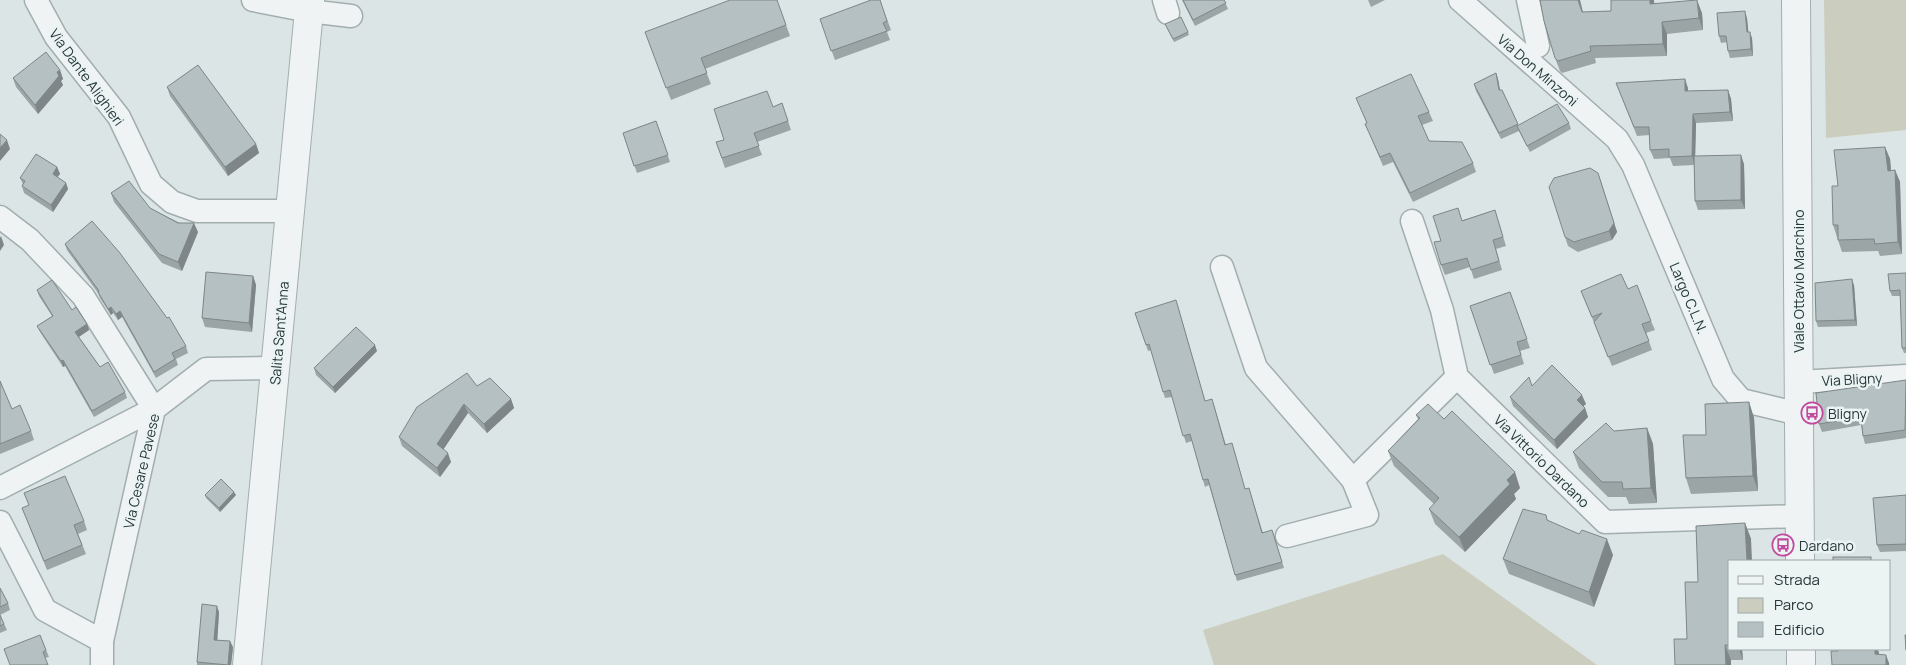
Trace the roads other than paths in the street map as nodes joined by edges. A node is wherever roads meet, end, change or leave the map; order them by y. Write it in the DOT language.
graph roads {
  1 [pos="36,0"];
  2 [pos="253,0"];
  3 [pos="1460,0"];
  4 [pos="1528,0"];
  5 [pos="1796,0"];
  6 [pos="310,6"];
  7 [pos="351,16"];
  8 [pos="1538,46"];
  9 [pos="1617,139"];
  10 [pos="290,211"];
  11 [pos="0,216"];
  12 [pos="1412,221"];
  13 [pos="1222,267"];
  14 [pos="275,368"];
  15 [pos="1906,376"];
  16 [pos="1457,378"];
  17 [pos="1798,382"];
  18 [pos="154,409"];
  19 [pos="1798,414"];
  20 [pos="1353,480"];
  21 [pos="0,488"];
  22 [pos="1799,516"];
  23 [pos="0,522"];
  24 [pos="1287,536"];
  25 [pos="1800,560"];
  26 [pos="102,641"];
  27 [pos="1801,650"];
  28 [pos="102,665"];
  29 [pos="247,665"];
  30 [pos="1801,665"];
  1 -- 10 [label="street, Via Dante Alighieri"];
  2 -- 6 [label="street"];
  3 -- 9 [label="street, Via Don Minzoni"];
  4 -- 8 [label="street"];
  5 -- 17 [label="street, Viale Ottavio Marchino"];
  6 -- 7 [label="street"];
  6 -- 10 [label="street, Salita Sant'Anna"];
  9 -- 19 [label="street, Largo C.L.N."];
  10 -- 14 [label="street, Salita Sant'Anna"];
  11 -- 18 [label="street"];
  12 -- 16 [label="street"];
  13 -- 20 [label="street"];
  14 -- 18 [label="street, Via Cesare Pavese"];
  14 -- 29 [label="street, Salita Sant'Anna"];
  15 -- 17 [label="street, Via Bligny"];
  16 -- 20 [label="street"];
  16 -- 22 [label="street, Via Vittorio Dardano"];
  17 -- 19 [label="street, Viale Ottavio Marchino"];
  18 -- 21 [label="street"];
  18 -- 26 [label="street, Via Cesare Pavese"];
  19 -- 22 [label="street, Viale Ottavio Marchino"];
  20 -- 24 [label="street"];
  22 -- 25 [label="street, Viale Ottavio Marchino"];
  23 -- 26 [label="street"];
  26 -- 28 [label="street, Via Cesare Pavese"];
  27 -- 30 [label="street"];
}
